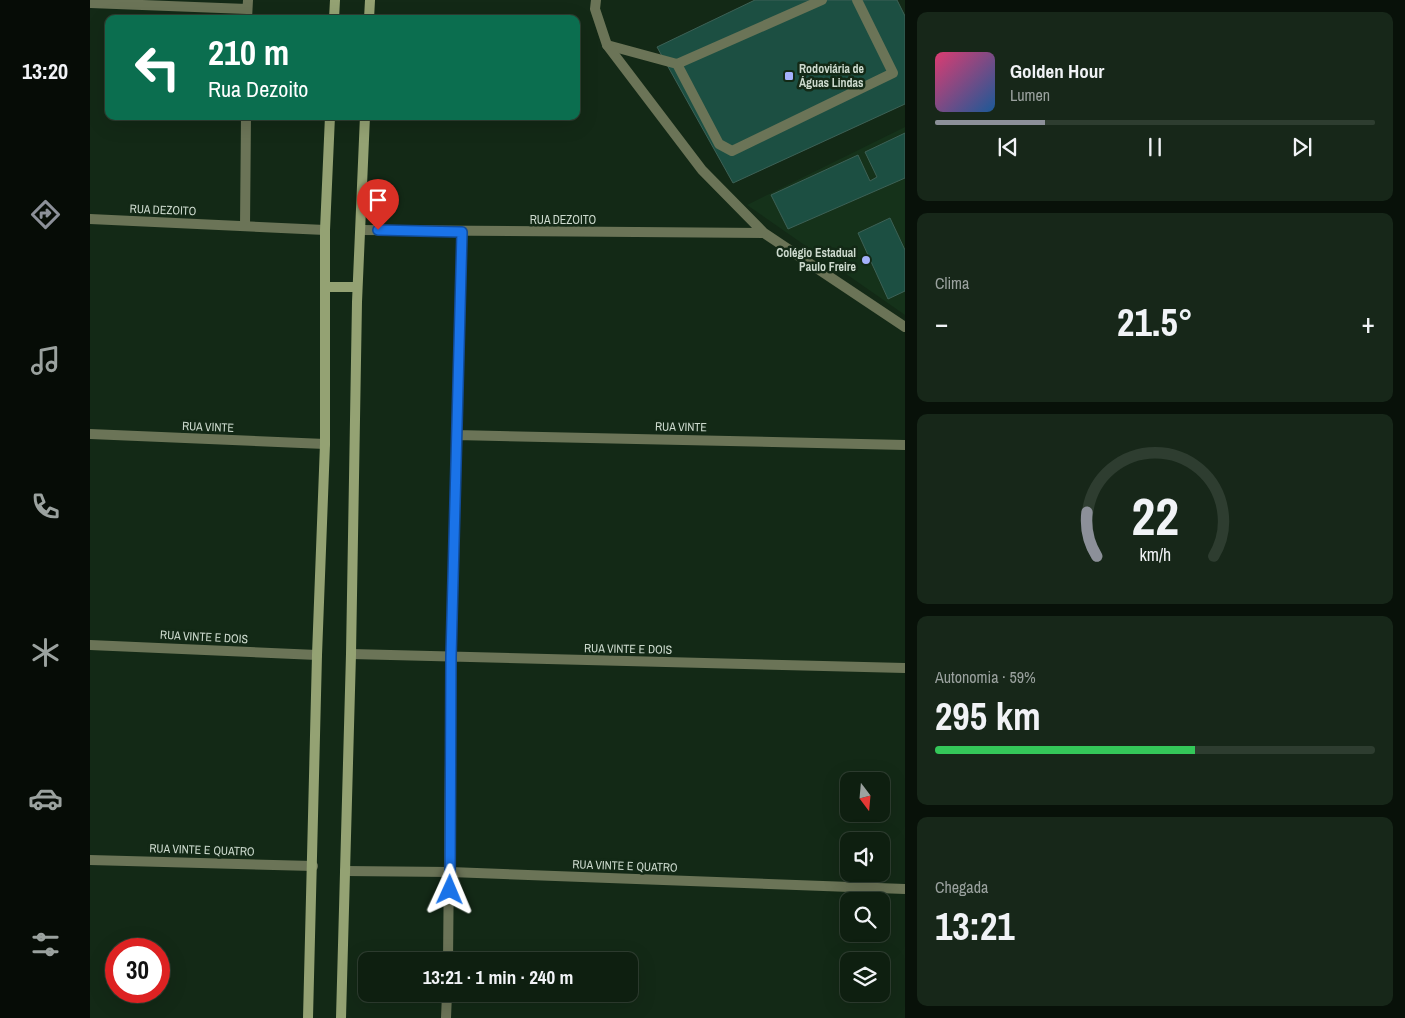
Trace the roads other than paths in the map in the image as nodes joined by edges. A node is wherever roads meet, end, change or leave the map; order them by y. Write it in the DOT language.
graph roads {
  1 [pos="335,0"];
  2 [pos="370,0"];
  3 [pos="596,0"];
  4 [pos="822,0"];
  5 [pos="857,0"];
  6 [pos="90,3"];
  7 [pos="247,9"];
  8 [pos="334,15"];
  9 [pos="369,15"];
  10 [pos="607,45"];
  11 [pos="677,64"];
  12 [pos="246,120"];
  13 [pos="330,120"];
  14 [pos="365,120"];
  15 [pos="90,219"];
  16 [pos="245,226"];
  17 [pos="325,230"];
  18 [pos="361,230"];
  19 [pos="462,232"];
  20 [pos="764,233"];
  21 [pos="325,287"];
  22 [pos="358,287"];
  23 [pos="905,327"];
  24 [pos="90,434"];
  25 [pos="456,435"];
  26 [pos="325,444"];
  27 [pos="905,445"];
  28 [pos="90,645"];
  29 [pos="351,654"];
  30 [pos="317,655"];
  31 [pos="451,657"];
  32 [pos="905,668"];
  33 [pos="90,860"];
  34 [pos="314,866"];
  35 [pos="345,871"];
  36 [pos="450,872"];
  37 [pos="905,889"];
  38 [pos="448,952"];
  39 [pos="447,1002"];
  40 [pos="308,1018"];
  41 [pos="341,1018"];
  42 [pos="446,1018"];
  1 -- 8 [label="street"];
  2 -- 9 [label="street"];
  3 -- 10 [label="street"];
  4 -- 11 [label="street"];
  5 -- 11 [label="street"];
  6 -- 7 [label="street"];
  10 -- 11 [label="street"];
  10 -- 20 [label="street"];
  12 -- 16 [label="street"];
  13 -- 17 [label="street"];
  14 -- 18 [label="street"];
  15 -- 16 [label="street, RUA DEZOITO"];
  16 -- 17 [label="street, RUA DEZOITO"];
  17 -- 21 [label="street"];
  18 -- 19 [label="street, RUA DEZOITO"];
  18 -- 22 [label="street"];
  19 -- 20 [label="street, RUA DEZOITO"];
  19 -- 25 [label="street"];
  20 -- 23 [label="street"];
  21 -- 22 [label="street"];
  21 -- 26 [label="street"];
  22 -- 29 [label="street"];
  24 -- 26 [label="street, RUA VINTE"];
  25 -- 27 [label="street, RUA VINTE"];
  25 -- 31 [label="street"];
  26 -- 30 [label="street"];
  28 -- 30 [label="street, RUA VINTE E DOIS"];
  29 -- 31 [label="street, RUA VINTE E DOIS"];
  29 -- 35 [label="street"];
  30 -- 34 [label="street"];
  31 -- 32 [label="street, RUA VINTE E DOIS"];
  31 -- 36 [label="street"];
  33 -- 34 [label="street, RUA VINTE E QUATRO"];
  34 -- 40 [label="street"];
  35 -- 36 [label="street, RUA VINTE E QUATRO"];
  35 -- 41 [label="street"];
  36 -- 37 [label="street, RUA VINTE E QUATRO"];
  36 -- 38 [label="street"];
  39 -- 42 [label="street"];
}
